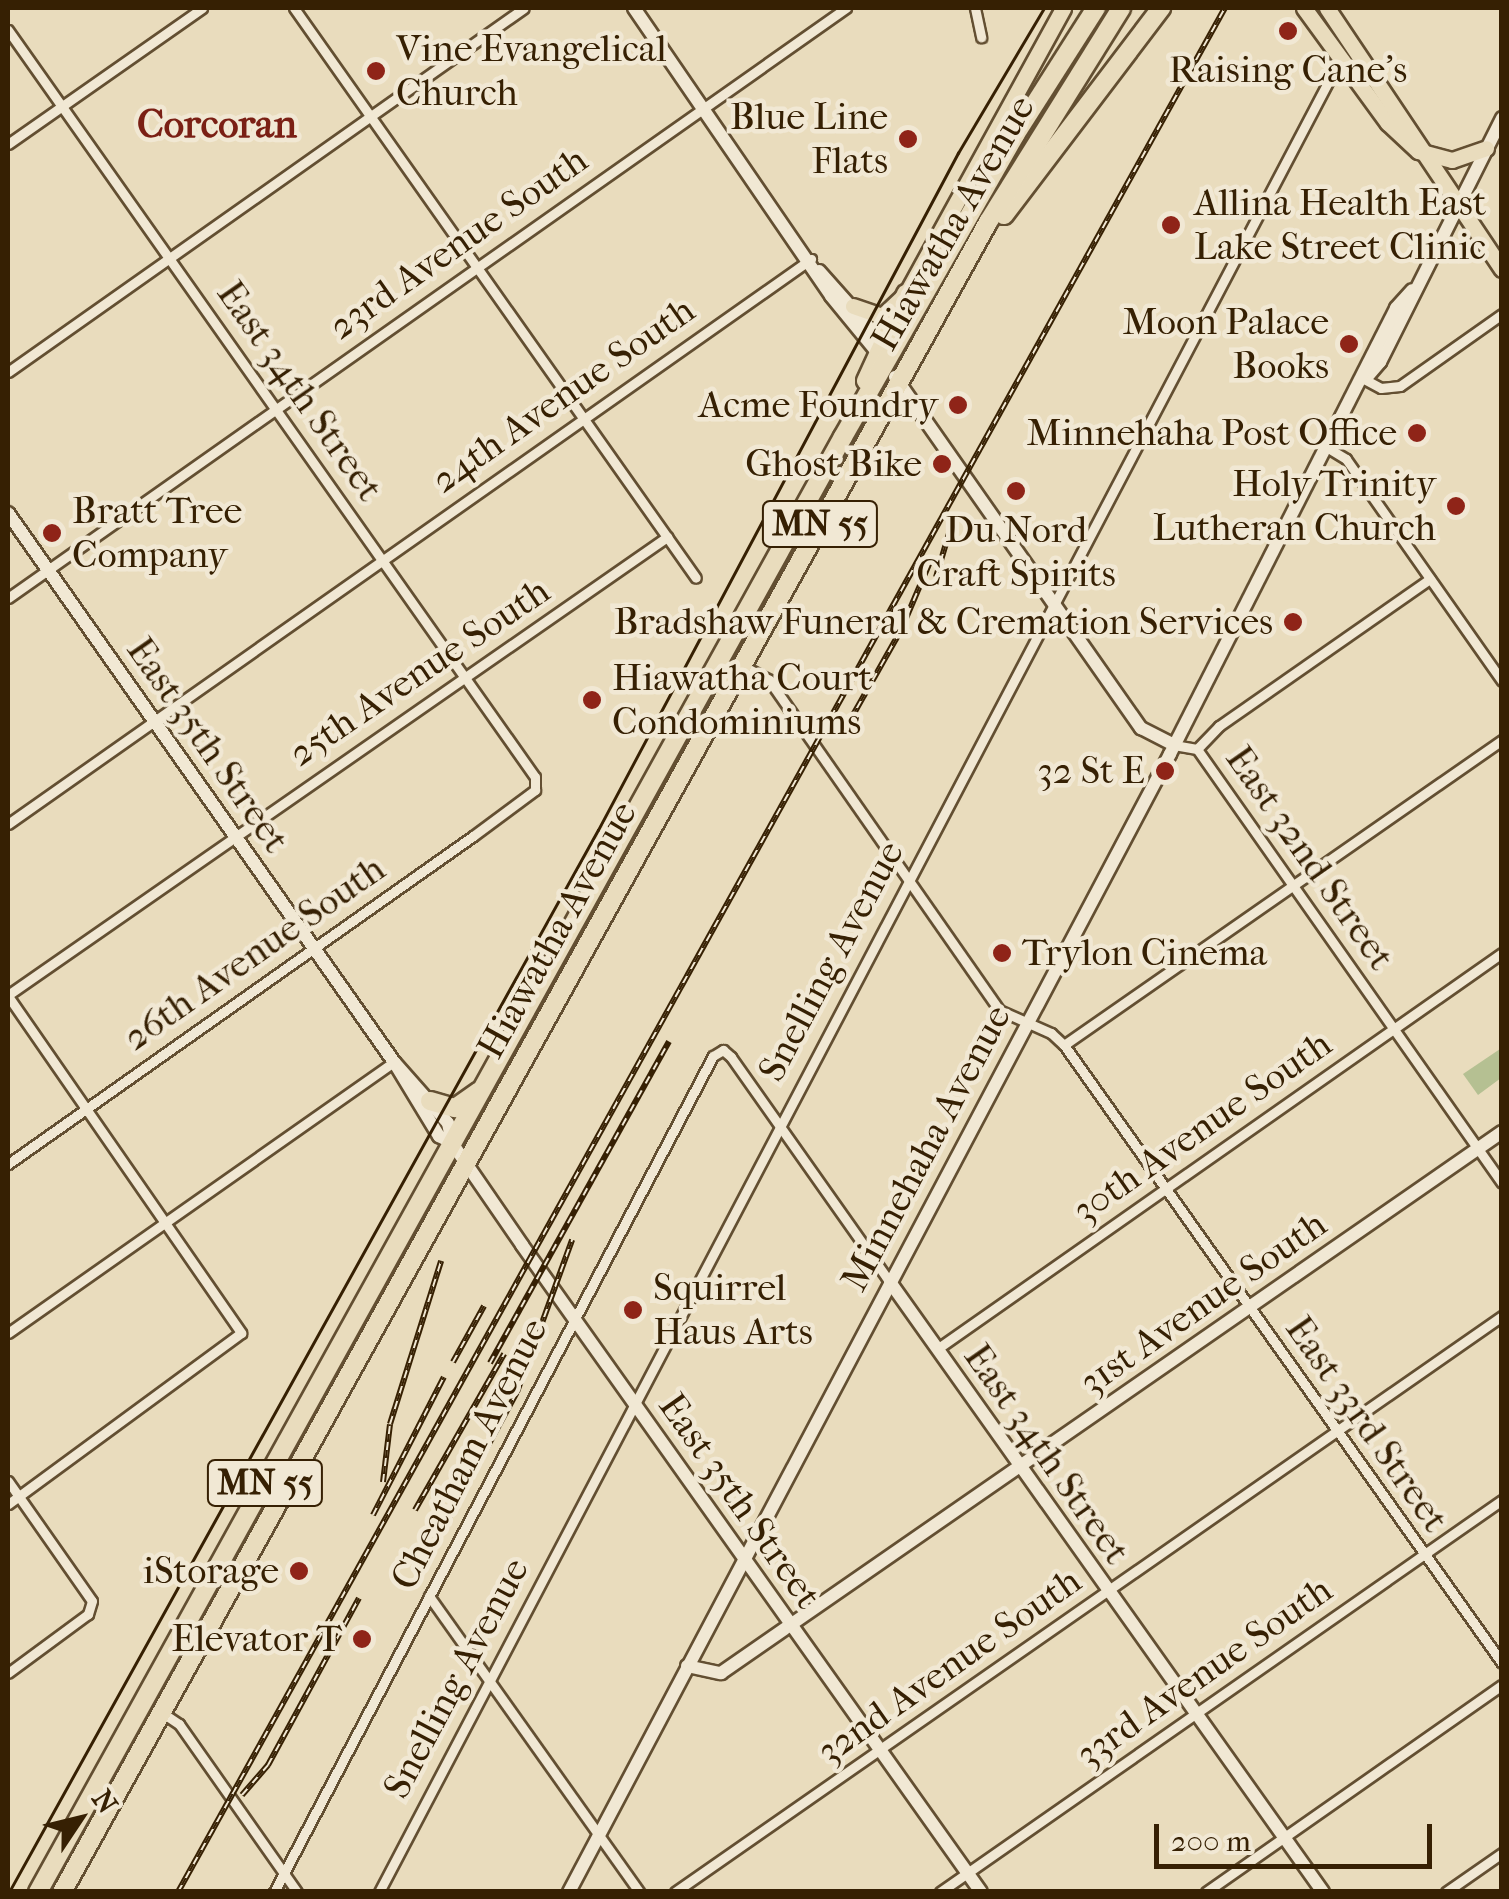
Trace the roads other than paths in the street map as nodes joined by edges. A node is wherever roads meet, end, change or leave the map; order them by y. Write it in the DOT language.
graph roads {
  1 [pos="202,8"];
  2 [pos="294,8"];
  3 [pos="524,8"];
  4 [pos="634,8"];
  5 [pos="846,8"];
  6 [pos="975,8"];
  7 [pos="1063,8"];
  8 [pos="1096,8"];
  9 [pos="1121,8"];
  10 [pos="1161,8"];
  11 [pos="1304,8"];
  12 [pos="1327,8"];
  13 [pos="8,30"];
  14 [pos="981,38"];
  15 [pos="1340,60"];
  16 [pos="61,108"];
  17 [pos="704,108"];
  18 [pos="369,116"];
  19 [pos="1502,118"];
  20 [pos="8,144"];
  21 [pos="1486,148"];
  22 [pos="1418,151"];
  23 [pos="1456,205"];
  24 [pos="169,258"];
  25 [pos="815,265"];
  26 [pos="475,268"];
  27 [pos="1502,269"];
  28 [pos="951,288"];
  29 [pos="906,294"];
  30 [pos="853,306"];
  31 [pos="1502,314"];
  32 [pos="882,358"];
  33 [pos="8,372"];
  34 [pos="1364,379"];
  35 [pos="898,382"];
  36 [pos="275,409"];
  37 [pos="582,418"];
  38 [pos="1328,448"];
  39 [pos="8,513"];
  40 [pos="667,537"];
  41 [pos="382,559"];
  42 [pos="48,570"];
  43 [pos="696,578"];
  44 [pos="1430,578"];
  45 [pos="8,598"];
  46 [pos="1052,602"];
  47 [pos="742,666"];
  48 [pos="464,676"];
  49 [pos="1502,680"];
  50 [pos="154,721"];
  51 [pos="1502,740"];
  52 [pos="1174,744"];
  53 [pos="1198,749"];
  54 [pos="535,790"];
  55 [pos="8,824"];
  56 [pos="234,834"];
  57 [pos="908,882"];
  58 [pos="1293,886"];
  59 [pos="314,948"];
  60 [pos="1502,954"];
  61 [pos="8,995"];
  62 [pos="1025,1024"];
  63 [pos="1394,1030"];
  64 [pos="1064,1046"];
  65 [pos="723,1050"];
  66 [pos="394,1062"];
  67 [pos="487,1084"];
  68 [pos="430,1101"];
  69 [pos="86,1109"];
  70 [pos="780,1123"];
  71 [pos="1502,1132"];
  72 [pos="452,1143"];
  73 [pos="1477,1148"];
  74 [pos="465,1162"];
  75 [pos="8,1164"];
  76 [pos="1502,1183"];
  77 [pos="1164,1189"];
  78 [pos="166,1222"];
  79 [pos="890,1282"];
  80 [pos="1248,1307"];
  81 [pos="1502,1316"];
  82 [pos="573,1317"];
  83 [pos="8,1333"];
  84 [pos="937,1349"];
  85 [pos="634,1405"];
  86 [pos="1335,1432"];
  87 [pos="1019,1470"];
  88 [pos="8,1480"];
  89 [pos="19,1496"];
  90 [pos="1502,1500"];
  91 [pos="8,1504"];
  92 [pos="1423,1555"];
  93 [pos="745,1558"];
  94 [pos="1108,1594"];
  95 [pos="430,1596"];
  96 [pos="791,1625"];
  97 [pos="1502,1663"];
  98 [pos="687,1666"];
  99 [pos="8,1672"];
  100 [pos="489,1680"];
  101 [pos="1502,1685"];
  102 [pos="161,1712"];
  103 [pos="1195,1714"];
  104 [pos="880,1750"];
  105 [pos="599,1835"];
  106 [pos="1283,1837"];
  107 [pos="1502,1853"];
  108 [pos="283,1872"];
  109 [pos="967,1873"];
  110 [pos="38,1892"];
  111 [pos="62,1892"];
  112 [pos="274,1892"];
  113 [pos="297,1892"];
  114 [pos="379,1892"];
  115 [pos="570,1892"];
  116 [pos="639,1892"];
  117 [pos="674,1892"];
  118 [pos="940,1892"];
  119 [pos="981,1892"];
  120 [pos="1206,1892"];
  121 [pos="1323,1892"];
  122 [pos="1446,1892"];
  1 -- 16 [label="street"];
  2 -- 18 [label="street"];
  3 -- 18 [label="street"];
  4 -- 17 [label="street, East 32nd Street"];
  5 -- 17 [label="street, 23rd Avenue South"];
  6 -- 14 [label="street"];
  7 -- 29 [label="main road"];
  8 -- 32 [label="highway, Hiawatha Avenue"];
  9 -- 28 [label="highway, Hiawatha Avenue / MN 55"];
  10 -- 28 [label="highway"];
  11 -- 15 [label="main road"];
  12 -- 22 [label="main road"];
  13 -- 16 [label="street, East 34th Street"];
  15 -- 22 [label="main road"];
  15 -- 46 [label="street, Snelling Avenue"];
  16 -- 20 [label="street"];
  16 -- 24 [label="street, East 34th Street"];
  17 -- 25 [label="street, East 32nd Street"];
  17 -- 26 [label="street, 23rd Avenue South"];
  18 -- 24 [label="street"];
  18 -- 26 [label="street"];
  19 -- 21 [label="street"];
  21 -- 22 [label="main road"];
  21 -- 23 [label="street"];
  22 -- 23 [label="main road"];
  23 -- 27 [label="main road"];
  23 -- 34 [label="street, Minnehaha Avenue"];
  24 -- 33 [label="street"];
  24 -- 36 [label="street, East 34th Street"];
  25 -- 30 [label="street, East 32nd Street"];
  25 -- 32 [label="street, East 32nd Street"];
  25 -- 37 [label="street, 24th Avenue South"];
  26 -- 36 [label="street, 23rd Avenue South"];
  26 -- 37 [label="street"];
  28 -- 35 [label="highway, Hiawatha Avenue / MN 55"];
  29 -- 30 [label="main road"];
  29 -- 32 [label="highway"];
  30 -- 32 [label="street, East 32nd Street"];
  31 -- 34 [label="street"];
  32 -- 35 [label="street, East 32nd Street"];
  32 -- 67 [label="highway, Hiawatha Avenue / MN 55"];
  34 -- 38 [label="street, Minnehaha Avenue"];
  35 -- 46 [label="street, East 32nd Street"];
  35 -- 47 [label="highway, Hiawatha Avenue / MN 55"];
  36 -- 41 [label="street, East 34th Street"];
  36 -- 42 [label="street, 23rd Avenue South"];
  37 -- 40 [label="street"];
  37 -- 41 [label="street, 24th Avenue South"];
  38 -- 44 [label="street"];
  38 -- 52 [label="street, Minnehaha Avenue"];
  39 -- 42 [label="street, East 35th Street"];
  40 -- 43 [label="street"];
  40 -- 48 [label="street, 25th Avenue South"];
  41 -- 48 [label="street, East 34th Street"];
  41 -- 50 [label="street, 24th Avenue South"];
  42 -- 45 [label="street, 23rd Avenue South"];
  42 -- 50 [label="street, East 35th Street"];
  44 -- 49 [label="street"];
  44 -- 53 [label="street"];
  46 -- 52 [label="street, East 32nd Street"];
  46 -- 57 [label="street, Snelling Avenue"];
  47 -- 57 [label="street, East 33rd Street"];
  47 -- 74 [label="highway, Hiawatha Avenue / MN 55"];
  48 -- 54 [label="street, East 34th Street"];
  48 -- 56 [label="street, 25th Avenue South"];
  50 -- 55 [label="street, 24th Avenue South"];
  50 -- 56 [label="street, East 35th Street"];
  51 -- 58 [label="street"];
  52 -- 53 [label="street, East 32nd Street"];
  52 -- 62 [label="street, Minnehaha Avenue"];
  53 -- 58 [label="street, East 32nd Street"];
  54 -- 59 [label="street, 26th Avenue South"];
  56 -- 59 [label="street, East 35th Street"];
  56 -- 61 [label="street, 25th Avenue South"];
  57 -- 62 [label="street, East 33rd Street"];
  57 -- 70 [label="street, Snelling Avenue"];
  58 -- 63 [label="street, East 32nd Street"];
  58 -- 64 [label="street"];
  59 -- 66 [label="street, East 35th Street"];
  59 -- 69 [label="street, 26th Avenue South"];
  60 -- 63 [label="street, 30th Avenue South"];
  61 -- 69 [label="street"];
  62 -- 64 [label="street, East 33rd Street"];
  62 -- 79 [label="street, Minnehaha Avenue"];
  63 -- 73 [label="street, East 32nd Street"];
  63 -- 77 [label="street, 30th Avenue South"];
  64 -- 77 [label="street, East 33rd Street"];
  65 -- 70 [label="street, East 34th Street"];
  65 -- 82 [label="street, Cheatham Avenue"];
  66 -- 68 [label="street, East 35th Street"];
  66 -- 72 [label="street, East 35th Street"];
  66 -- 78 [label="street"];
  67 -- 68 [label="highway"];
  67 -- 72 [label="highway, Hiawatha Avenue / MN 55"];
  68 -- 72 [label="street, East 35th Street"];
  69 -- 75 [label="street, 26th Avenue South"];
  69 -- 78 [label="street"];
  70 -- 79 [label="street, East 34th Street"];
  70 -- 85 [label="street, Snelling Avenue"];
  71 -- 73 [label="street, 31st Avenue South"];
  72 -- 74 [label="street, East 35th Street"];
  72 -- 110 [label="highway, Hiawatha Avenue / MN 55"];
  73 -- 76 [label="street, East 32nd Street"];
  73 -- 80 [label="street, 31st Avenue South"];
  74 -- 82 [label="street, East 35th Street"];
  74 -- 102 [label="highway, Hiawatha Avenue / MN 55"];
  77 -- 80 [label="street, East 33rd Street"];
  77 -- 84 [label="street, 30th Avenue South"];
  78 -- 83 [label="street"];
  78 -- 89 [label="street"];
  79 -- 84 [label="street, East 34th Street"];
  79 -- 93 [label="street, Minnehaha Avenue"];
  80 -- 86 [label="street, East 33rd Street"];
  80 -- 87 [label="street, 31st Avenue South"];
  81 -- 86 [label="street, 32nd Avenue South"];
  82 -- 85 [label="street, East 35th Street"];
  82 -- 95 [label="street, Cheatham Avenue"];
  84 -- 87 [label="street, East 34th Street"];
  85 -- 93 [label="street, East 35th Street"];
  85 -- 100 [label="street, Snelling Avenue"];
  86 -- 92 [label="street, East 33rd Street"];
  86 -- 94 [label="street, 32nd Avenue South"];
  87 -- 94 [label="street, East 34th Street"];
  87 -- 96 [label="street, 31st Avenue South"];
  88 -- 89 [label="street"];
  89 -- 91 [label="street"];
  89 -- 99 [label="street"];
  90 -- 92 [label="street, 33rd Avenue South"];
  92 -- 97 [label="street, East 33rd Street"];
  92 -- 103 [label="street, 33rd Avenue South"];
  93 -- 96 [label="street, East 35th Street"];
  93 -- 98 [label="street, Minnehaha Avenue"];
  94 -- 103 [label="street, East 34th Street"];
  94 -- 104 [label="street, 32nd Avenue South"];
  95 -- 100 [label="street"];
  95 -- 108 [label="street, Cheatham Avenue"];
  96 -- 98 [label="street, 31st Avenue South"];
  96 -- 104 [label="street, East 35th Street"];
  98 -- 105 [label="street, Minnehaha Avenue"];
  100 -- 105 [label="street"];
  100 -- 114 [label="street, Snelling Avenue"];
  101 -- 106 [label="street"];
  102 -- 108 [label="street"];
  102 -- 111 [label="highway, Hiawatha Avenue / MN 55"];
  103 -- 106 [label="street, East 34th Street"];
  103 -- 109 [label="street, 33rd Avenue South"];
  104 -- 109 [label="street, East 35th Street"];
  104 -- 117 [label="street, 32nd Avenue South"];
  105 -- 115 [label="street, Minnehaha Avenue"];
  105 -- 116 [label="street"];
  106 -- 120 [label="street"];
  106 -- 121 [label="street, East 34th Street"];
  107 -- 122 [label="street"];
  108 -- 112 [label="street, Cheatham Avenue"];
  108 -- 113 [label="street"];
  109 -- 118 [label="street, 33rd Avenue South"];
  109 -- 119 [label="street, East 35th Street"];
}
